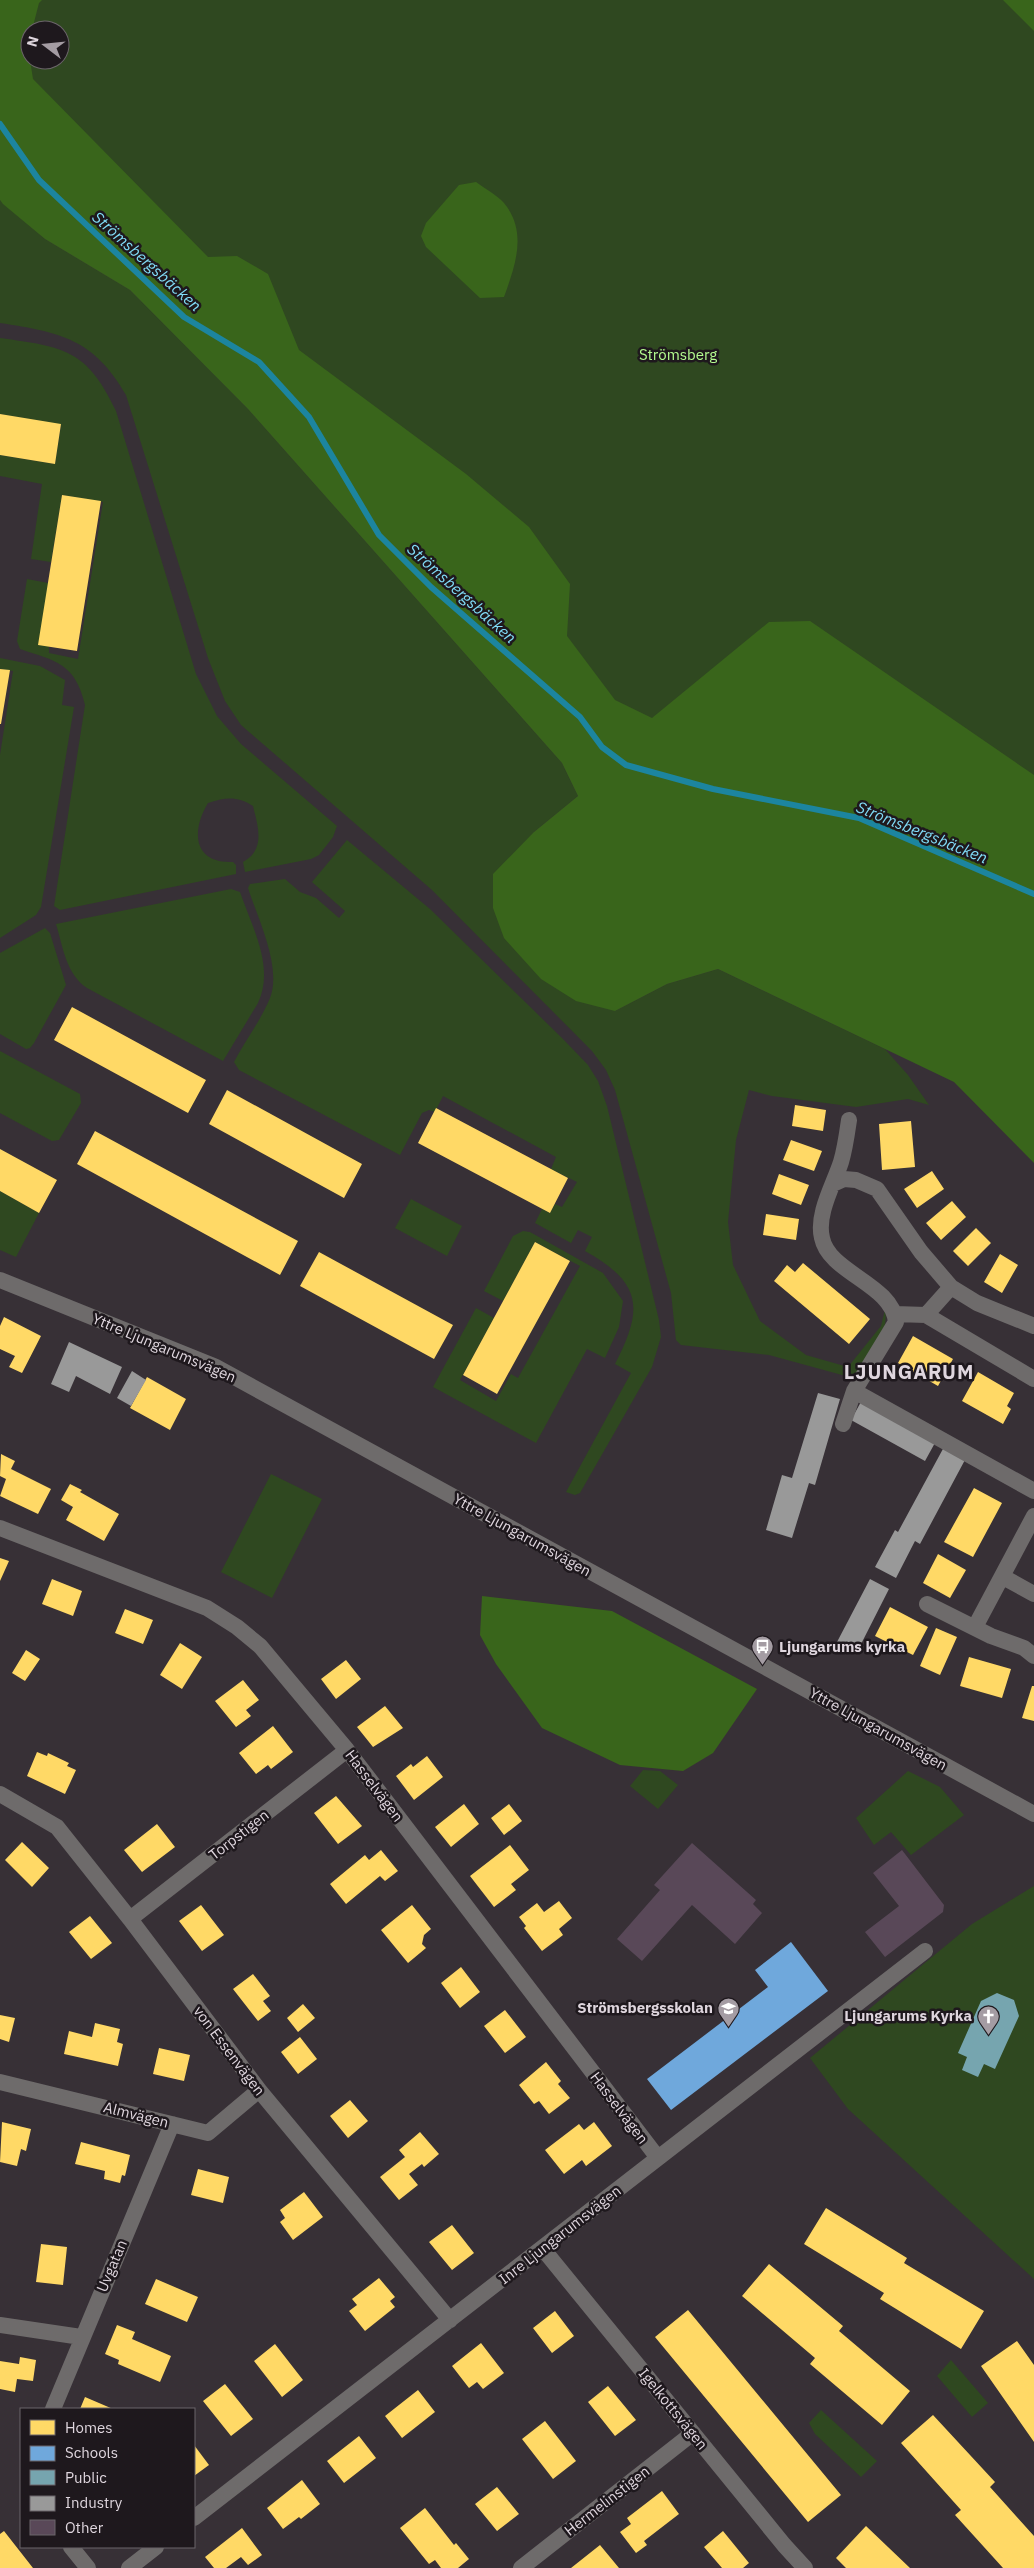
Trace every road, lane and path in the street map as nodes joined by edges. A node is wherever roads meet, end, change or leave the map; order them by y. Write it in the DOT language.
graph roads {
  1 [pos="849,1120"];
  2 [pos="833,1184"];
  3 [pos="0,1280"];
  4 [pos="951,1287"];
  5 [pos="895,1314"];
  6 [pos="926,1315"];
  7 [pos="1034,1326"];
  8 [pos="1034,1379"];
  9 [pos="854,1391"];
  10 [pos="843,1424"];
  11 [pos="1034,1491"];
  12 [pos="1034,1516"];
  13 [pos="0,1528"];
  14 [pos="1003,1578"];
  15 [pos="1034,1594"];
  16 [pos="927,1604"];
  17 [pos="975,1627"];
  18 [pos="1034,1656"];
  19 [pos="347,1750"];
  20 [pos="0,1794"];
  21 [pos="1034,1814"];
  22 [pos="130,1920"];
  23 [pos="925,1951"];
  24 [pos="0,2082"];
  25 [pos="259,2090"];
  26 [pos="172,2124"];
  27 [pos="658,2158"];
  28 [pos="542,2249"];
  29 [pos="450,2320"];
  30 [pos="0,2325"];
  31 [pos="81,2337"];
  32 [pos="53,2408"];
  33 [pos="693,2433"];
  34 [pos="195,2517"];
  35 [pos="72,2548"];
  36 [pos="155,2548"];
  37 [pos="88,2568"];
  38 [pos="129,2568"];
  39 [pos="520,2568"];
  40 [pos="806,2568"];
  1 -- 2 [label="street"];
  2 -- 4 [label="street"];
  2 -- 5 [label="street"];
  3 -- 21 [label="street, Yttre Ljungarumsvägen"];
  4 -- 6 [label="street"];
  4 -- 7 [label="street"];
  5 -- 6 [label="street"];
  5 -- 9 [label="street"];
  6 -- 8 [label="street"];
  9 -- 10 [label="street"];
  9 -- 11 [label="street"];
  12 -- 14 [label="street"];
  13 -- 19 [label="street, Hasselvägen"];
  14 -- 15 [label="street"];
  14 -- 17 [label="street"];
  16 -- 17 [label="street"];
  17 -- 18 [label="street"];
  19 -- 22 [label="street, Torpstigen"];
  19 -- 27 [label="street, Hasselvägen"];
  20 -- 22 [label="street, von Essenvägen"];
  22 -- 25 [label="street, von Essenvägen"];
  23 -- 27 [label="street, Inre Ljungarumsvägen"];
  24 -- 26 [label="street, Almvägen"];
  25 -- 26 [label="street, Almvägen"];
  25 -- 29 [label="street, von Essenvägen"];
  26 -- 31 [label="street, Uvgatan"];
  27 -- 28 [label="street, Inre Ljungarumsvägen"];
  28 -- 29 [label="street, Inre Ljungarumsvägen"];
  28 -- 33 [label="street, Igelkottsvägen"];
  29 -- 34 [label="street, Inre Ljungarumsvägen"];
  30 -- 31 [label="street"];
  31 -- 32 [label="street, Uvgatan"];
  33 -- 39 [label="street, Hermelinstigen"];
  33 -- 40 [label="street, Igelkottsvägen"];
  35 -- 37 [label="street"];
  36 -- 38 [label="street"];
}
